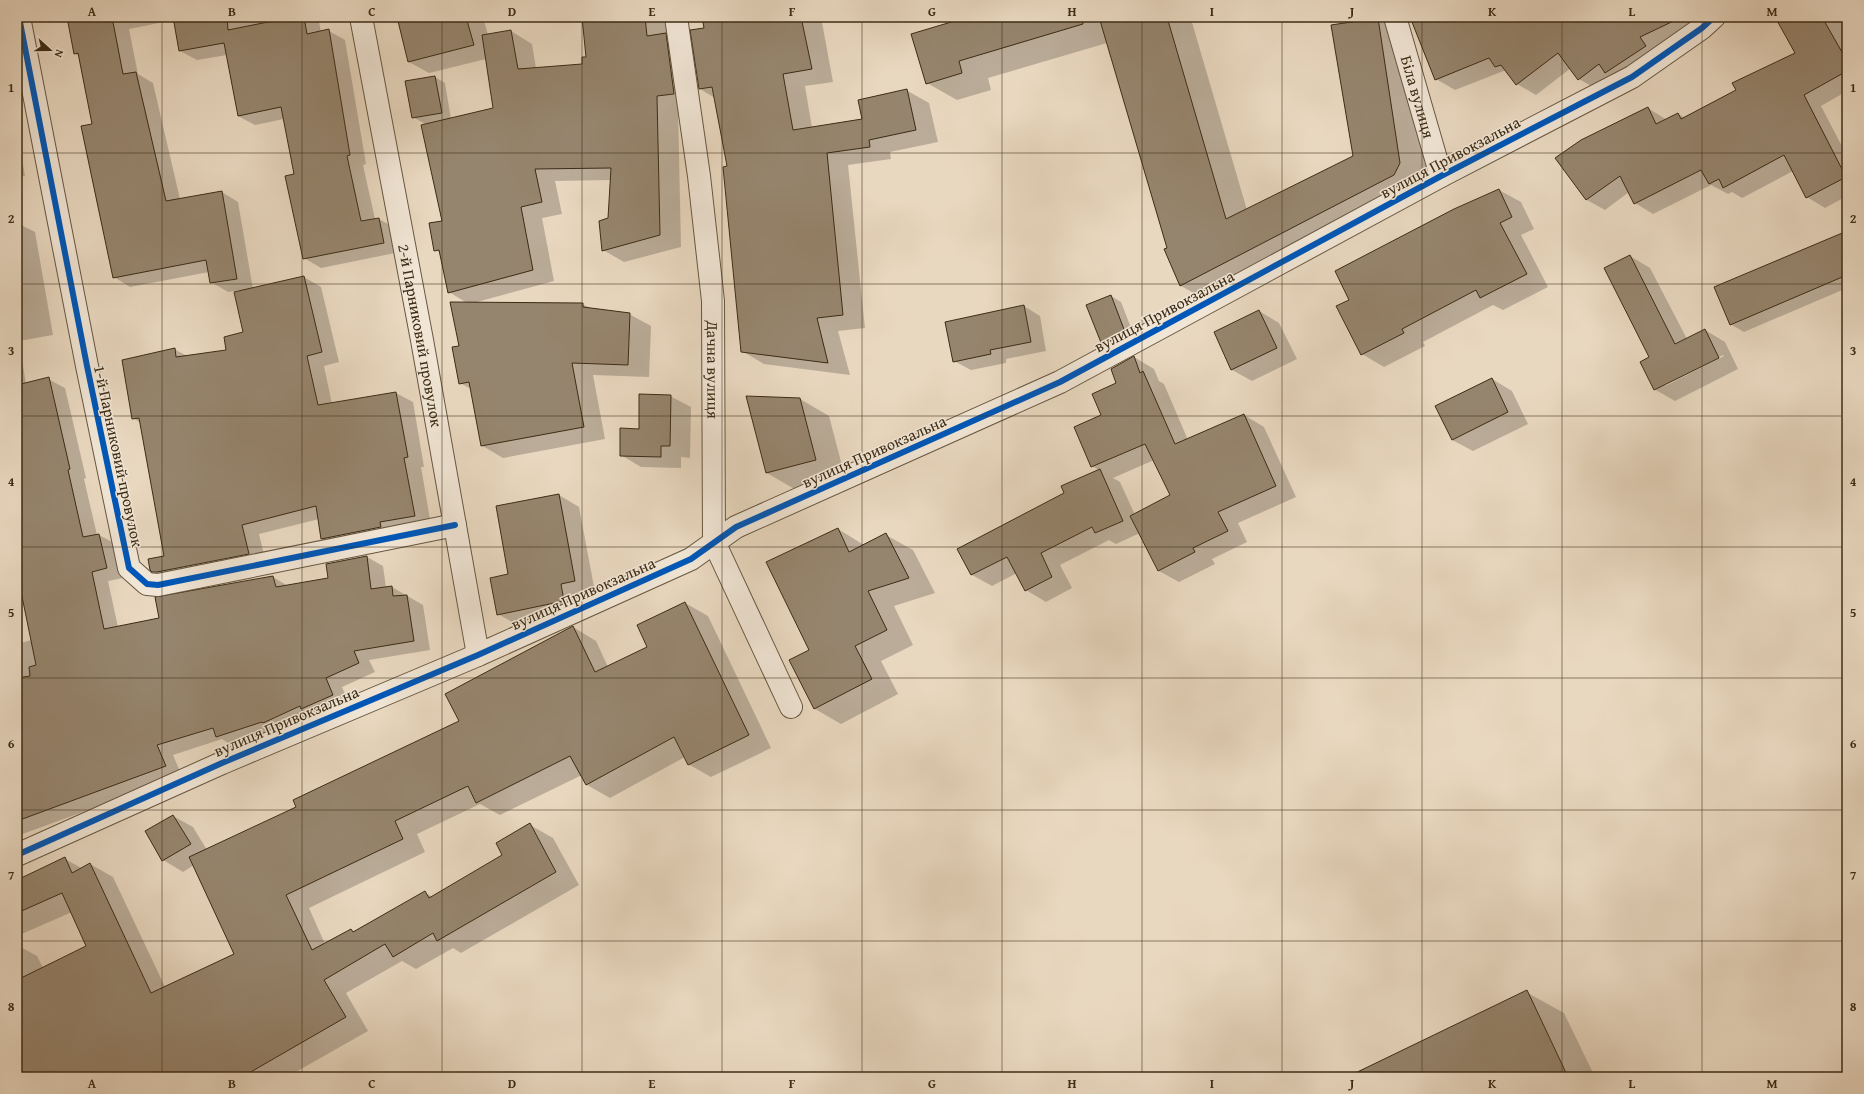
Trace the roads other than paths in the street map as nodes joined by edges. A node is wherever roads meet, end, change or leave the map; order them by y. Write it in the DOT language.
graph roads {
  1 [pos="19,17"];
  2 [pos="361,17"];
  3 [pos="676,17"];
  4 [pos="1396,17"];
  5 [pos="1705,21"];
  6 [pos="1441,176"];
  7 [pos="455,526"];
  8 [pos="714,542"];
  9 [pos="478,655"];
  10 [pos="791,707"];
  11 [pos="17,855"];
  1 -- 7 [label="street, 1-й Парниковий провулок"];
  2 -- 7 [label="street, 2-й Парниковий провулок"];
  3 -- 8 [label="street, Дачна вулиця"];
  4 -- 6 [label="street, Біла вулиця"];
  5 -- 6 [label="street, вулиця Привокзальна"];
  6 -- 8 [label="street, вулиця Привокзальна"];
  7 -- 9 [label="street, 2-й Парниковий провулок"];
  8 -- 9 [label="street, вулиця Привокзальна"];
  8 -- 10 [label="street, Дачна вулиця"];
  9 -- 11 [label="street, вулиця Привокзальна"];
}
